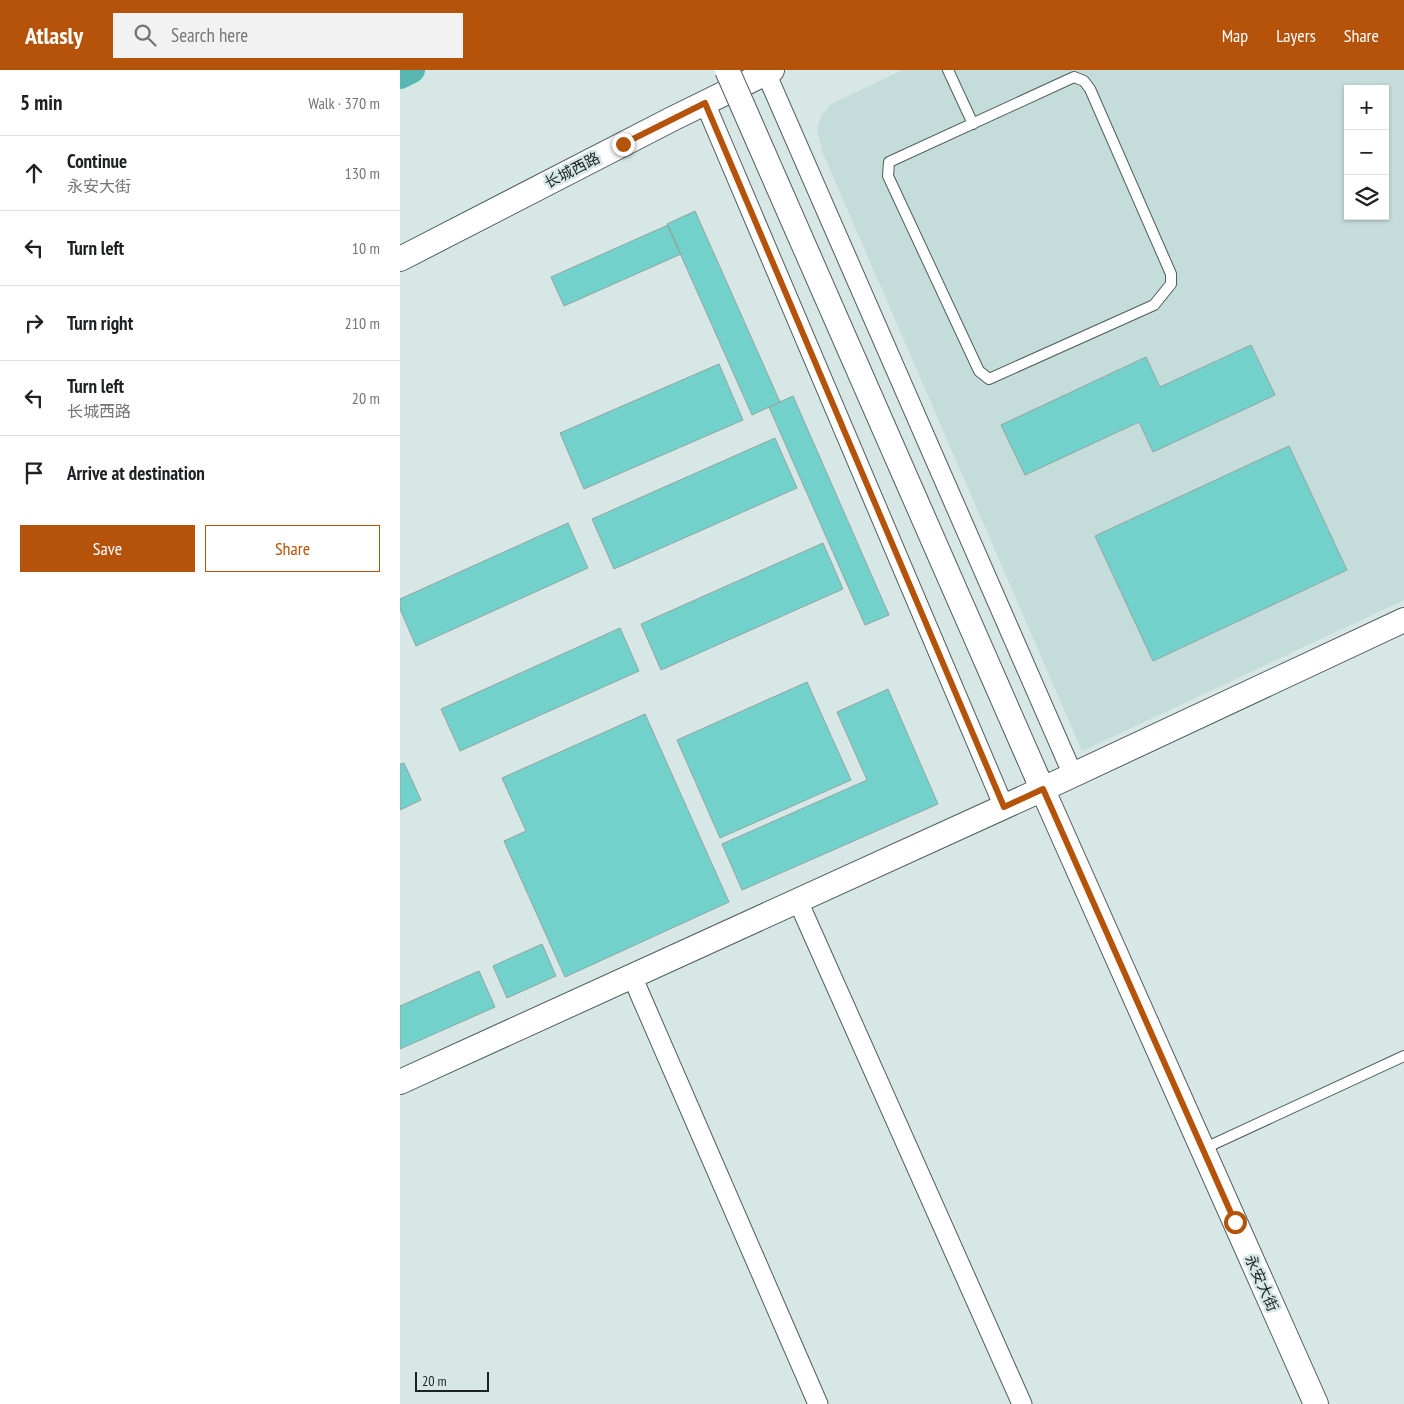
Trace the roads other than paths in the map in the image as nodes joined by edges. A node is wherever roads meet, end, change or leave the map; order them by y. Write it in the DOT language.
graph roads {
  1 [pos="727,70"];
  2 [pos="948,70"];
  3 [pos="769,72"];
  4 [pos="705,103"];
  5 [pos="972,124"];
  6 [pos="400,259"];
  7 [pos="1404,620"];
  8 [pos="1073,775"];
  9 [pos="1040,783"];
  10 [pos="1004,807"];
  11 [pos="798,901"];
  12 [pos="632,976"];
  13 [pos="1404,1056"];
  14 [pos="400,1082"];
  15 [pos="1203,1149"];
  16 [pos="818,1404"];
  17 [pos="1022,1404"];
  18 [pos="1316,1404"];
  1 -- 9 [label="street, 永安大街, bridge"];
  2 -- 5 [label="lane"];
  3 -- 4 [label="street, 长城西路"];
  3 -- 8 [label="street"];
  4 -- 6 [label="street, 长城西路"];
  4 -- 10 [label="street"];
  5 -- 5 [label="lane"];
  7 -- 8 [label="street"];
  8 -- 9 [label="street"];
  9 -- 10 [label="street"];
  9 -- 15 [label="street, 永安大街"];
  10 -- 11 [label="street"];
  11 -- 12 [label="street"];
  11 -- 17 [label="street"];
  12 -- 14 [label="street"];
  12 -- 16 [label="street"];
  13 -- 15 [label="lane"];
  15 -- 18 [label="street, 永安大街"];
}
